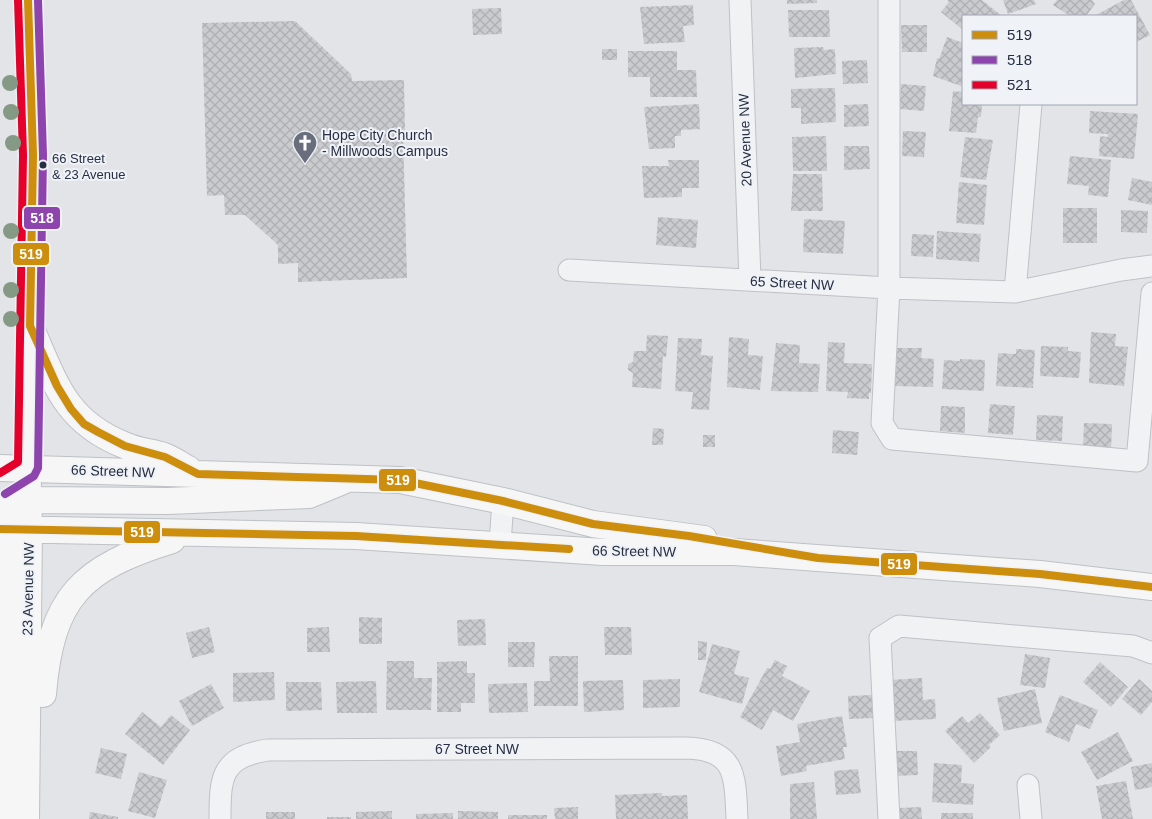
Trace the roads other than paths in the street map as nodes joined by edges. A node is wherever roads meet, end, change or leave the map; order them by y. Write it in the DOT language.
graph roads {
  1 [pos="28,0"];
  2 [pos="740,0"];
  3 [pos="888,0"];
  4 [pos="1031,105"];
  5 [pos="1152,266"];
  6 [pos="569,270"];
  7 [pos="750,280"];
  8 [pos="888,288"];
  9 [pos="1015,292"];
  10 [pos="1152,293"];
  11 [pos="30,326"];
  12 [pos="28,468"];
  13 [pos="198,474"];
  14 [pos="351,477"];
  15 [pos="503,501"];
  16 [pos="7,502"];
  17 [pos="189,534"];
  18 [pos="500,544"];
  19 [pos="818,558"];
  20 [pos="1152,588"];
  21 [pos="1152,653"];
  22 [pos="26,770"];
  23 [pos="1028,785"];
  24 [pos="4,819"];
  25 [pos="26,819"];
  26 [pos="220,819"];
  27 [pos="737,819"];
  28 [pos="889,819"];
  29 [pos="1031,819"];
  1 -- 11 [label="main road, 23 Avenue NW"];
  2 -- 7 [label="street, 20 Avenue NW"];
  3 -- 8 [label="street"];
  4 -- 9 [label="street"];
  5 -- 9 [label="street, 65 Street NW"];
  6 -- 7 [label="street, 65 Street NW"];
  7 -- 8 [label="street, 65 Street NW"];
  8 -- 9 [label="street, 65 Street NW"];
  8 -- 10 [label="street"];
  11 -- 12 [label="main road, 23 Avenue NW"];
  11 -- 13 [label="main road"];
  12 -- 13 [label="main road, 66 Street NW"];
  12 -- 16 [label="main road, 23 Avenue NW"];
  13 -- 14 [label="main road, 66 Street NW"];
  14 -- 15 [label="main road, 66 Street NW"];
  14 -- 16 [label="main road"];
  15 -- 18 [label="street"];
  15 -- 19 [label="main road, 66 Street NW"];
  16 -- 17 [label="main road, 66 Street NW"];
  16 -- 22 [label="main road, 23 Avenue NW"];
  16 -- 24 [label="main road"];
  17 -- 18 [label="main road, 66 Street NW"];
  17 -- 22 [label="main road"];
  18 -- 19 [label="main road, 66 Street NW"];
  19 -- 20 [label="main road, 66 Street NW"];
  21 -- 28 [label="street"];
  22 -- 25 [label="main road, 23 Avenue NW"];
  23 -- 29 [label="street"];
  26 -- 27 [label="street, 67 Street NW"];
}
